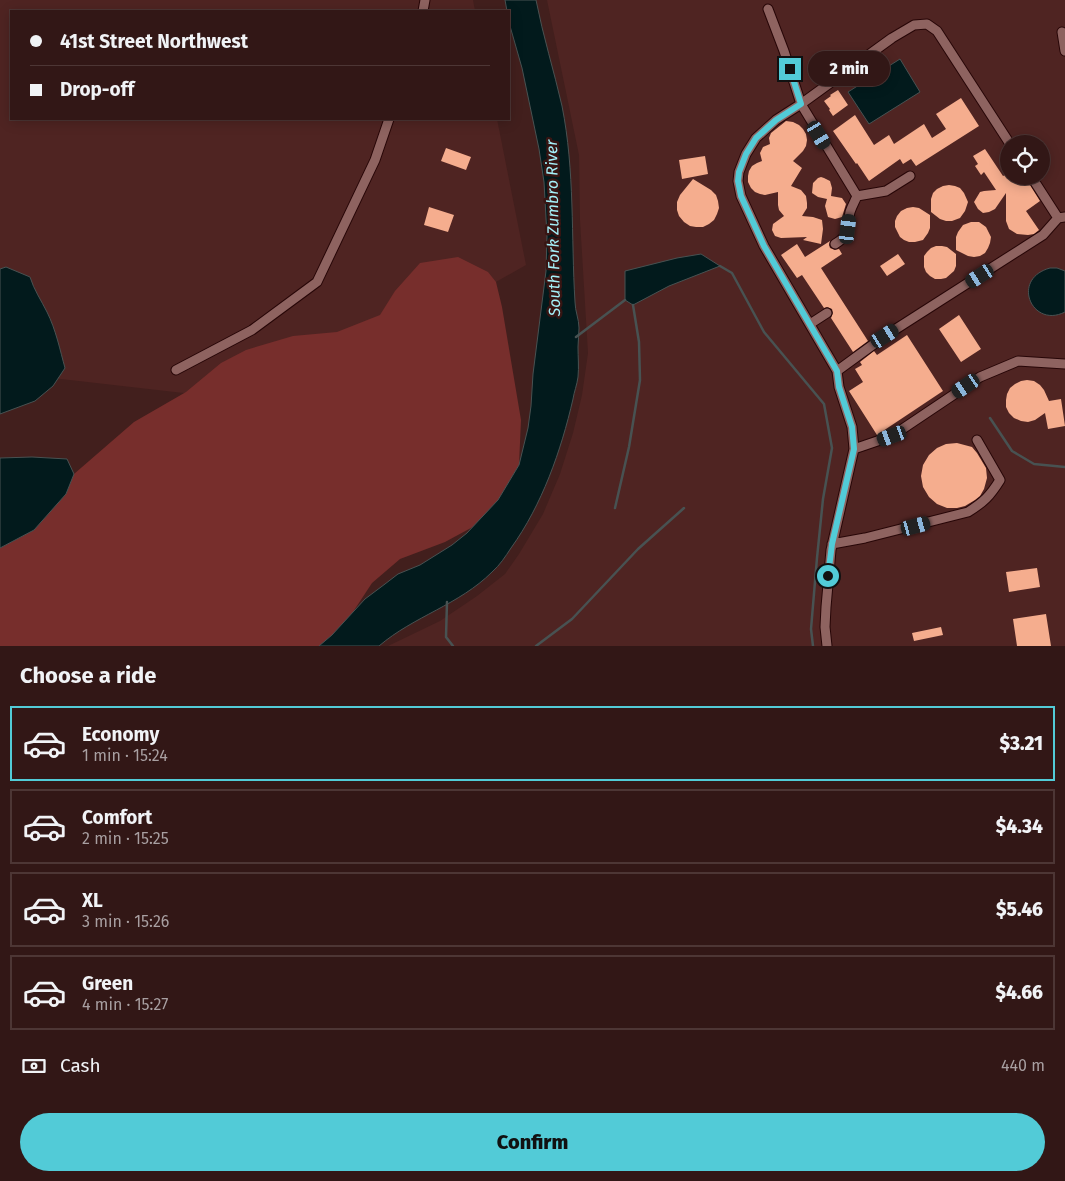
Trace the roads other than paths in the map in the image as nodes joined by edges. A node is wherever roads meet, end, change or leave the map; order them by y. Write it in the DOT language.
graph roads {
  1 [pos="768,9"];
  2 [pos="1062,32"];
  3 [pos="1065,51"];
  4 [pos="801,104"];
  5 [pos="389,120"];
  6 [pos="1004,135"];
  7 [pos="910,176"];
  8 [pos="1038,185"];
  9 [pos="857,196"];
  10 [pos="1062,217"];
  11 [pos="835,244"];
  12 [pos="827,313"];
  13 [pos="810,324"];
  14 [pos="1065,364"];
  15 [pos="176,370"];
  16 [pos="837,371"];
  17 [pos="977,440"];
  18 [pos="854,449"];
  19 [pos="832,544"];
  20 [pos="827,646"];
  1 -- 4 [label="lane"];
  2 -- 3 [label="lane"];
  4 -- 6 [label="lane"];
  4 -- 9 [label="lane"];
  4 -- 13 [label="lane"];
  5 -- 15 [label="lane"];
  7 -- 9 [label="lane"];
  8 -- 10 [label="lane"];
  9 -- 11 [label="lane"];
  10 -- 16 [label="lane"];
  12 -- 13 [label="lane"];
  13 -- 16 [label="lane"];
  14 -- 18 [label="lane"];
  16 -- 18 [label="lane"];
  17 -- 19 [label="lane"];
  18 -- 19 [label="lane"];
  19 -- 20 [label="lane"];
}
